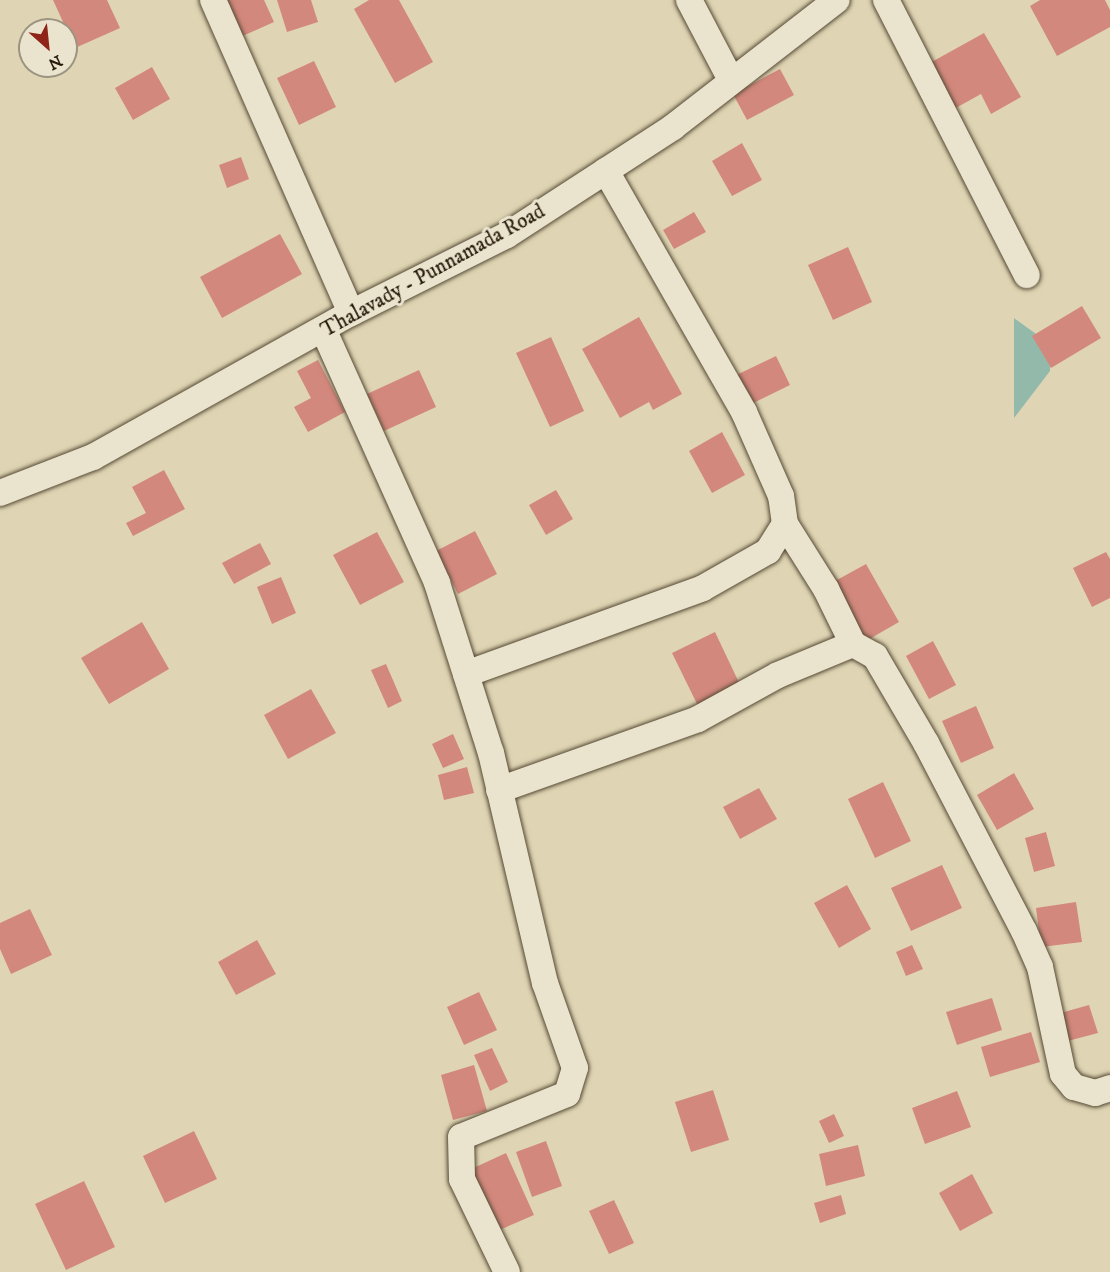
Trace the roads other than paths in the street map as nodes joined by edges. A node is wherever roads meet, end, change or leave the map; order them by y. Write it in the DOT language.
graph roads {
  1 [pos="213,0"];
  2 [pos="688,0"];
  3 [pos="837,0"];
  4 [pos="886,0"];
  5 [pos="731,80"];
  6 [pos="606,171"];
  7 [pos="1027,275"];
  8 [pos="351,313"];
  9 [pos="324,331"];
  10 [pos="0,493"];
  11 [pos="785,524"];
  12 [pos="853,644"];
  13 [pos="466,674"];
  14 [pos="499,789"];
  15 [pos="1110,1088"];
  16 [pos="507,1272"];
  1 -- 8 [label="street"];
  2 -- 5 [label="street"];
  3 -- 5 [label="street, Thalavady - Punnamada Road"];
  4 -- 7 [label="street"];
  5 -- 6 [label="street, Thalavady - Punnamada Road"];
  6 -- 8 [label="street, Thalavady - Punnamada Road"];
  6 -- 11 [label="street"];
  8 -- 9 [label="street, Thalavady - Punnamada Road"];
  9 -- 10 [label="street, Thalavady - Punnamada Road"];
  9 -- 13 [label="street"];
  11 -- 12 [label="street"];
  11 -- 13 [label="street"];
  12 -- 14 [label="street"];
  12 -- 15 [label="street"];
  13 -- 14 [label="street"];
  14 -- 16 [label="street"];
}
